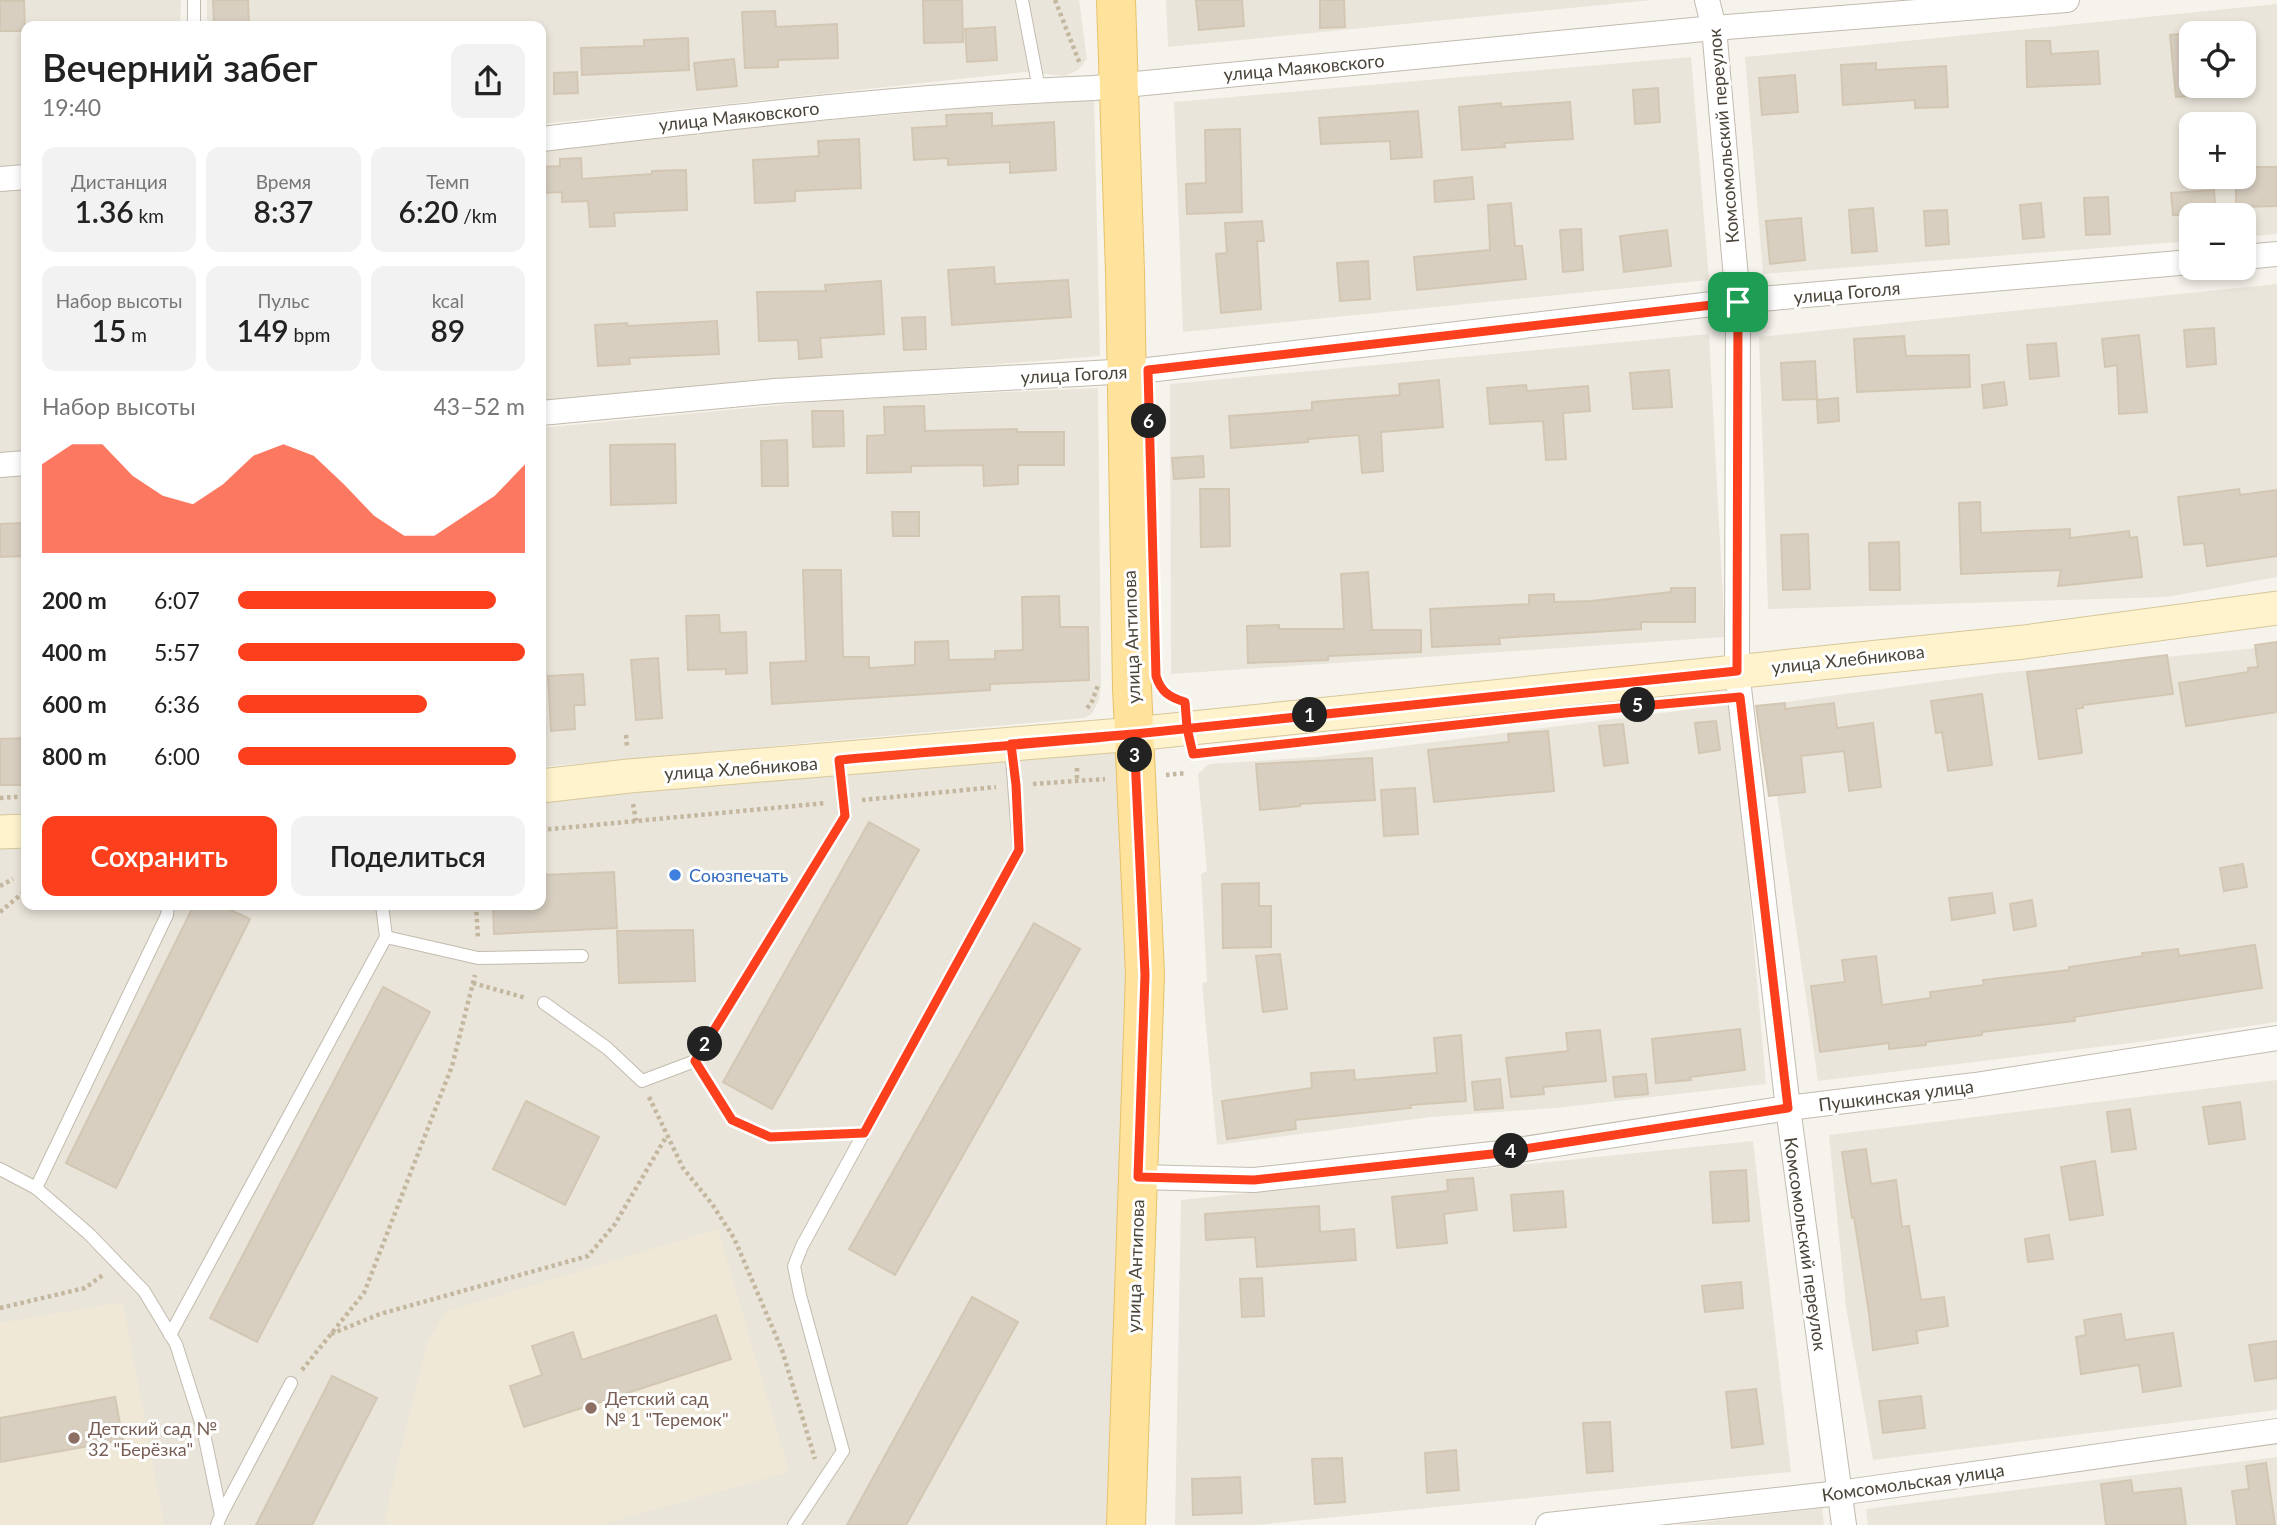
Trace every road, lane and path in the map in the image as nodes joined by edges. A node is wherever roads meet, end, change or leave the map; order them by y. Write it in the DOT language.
graph roads {
  1 [pos="194,0"];
  2 [pos="1023,0"];
  3 [pos="1116,0"];
  4 [pos="1707,0"];
  5 [pos="2067,0"];
  6 [pos="194,21"];
  7 [pos="1714,28"];
  8 [pos="1119,85"];
  9 [pos="1039,89"];
  10 [pos="546,138"];
  11 [pos="21,177"];
  12 [pos="0,179"];
  13 [pos="2277,254"];
  14 [pos="2256,256"];
  15 [pos="2179,263"];
  16 [pos="1738,302"];
  17 [pos="1126,371"];
  18 [pos="546,413"];
  19 [pos="21,463"];
  20 [pos="0,465"];
  21 [pos="2277,608"];
  22 [pos="1737,671"];
  23 [pos="1134,734"];
  24 [pos="1011,744"];
  25 [pos="839,760"];
  26 [pos="546,785"];
  27 [pos="21,796"];
  28 [pos="0,798"];
  29 [pos="21,831"];
  30 [pos="0,832"];
  31 [pos="13,880"];
  32 [pos="0,886"];
  33 [pos="21,894"];
  34 [pos="168,910"];
  35 [pos="383,910"];
  36 [pos="477,910"];
  37 [pos="0,912"];
  38 [pos="386,937"];
  39 [pos="582,956"];
  40 [pos="478,958"];
  41 [pos="474,983"];
  42 [pos="544,1003"];
  43 [pos="2277,1038"];
  44 [pos="695,1061"];
  45 [pos="642,1081"];
  46 [pos="1788,1108"];
  47 [pos="864,1133"];
  48 [pos="666,1136"];
  49 [pos="0,1169"];
  50 [pos="1138,1177"];
  51 [pos="36,1188"];
  52 [pos="118,1264"];
  53 [pos="0,1308"];
  54 [pos="330,1334"];
  55 [pos="170,1335"];
  56 [pos="291,1383"];
  57 [pos="2277,1430"];
  58 [pos="822,1486"];
  59 [pos="1839,1493"];
  60 [pos="219,1520"];
  61 [pos="794,1525"];
  62 [pos="1126,1525"];
  63 [pos="1548,1525"];
  64 [pos="1844,1525"];
  1 -- 6 [label="lane"];
  2 -- 9 [label="lane"];
  3 -- 8 [label="main road, улица Антипова"];
  4 -- 7 [label="street, Комсомольский переулок"];
  5 -- 7 [label="street, улица Маяковского"];
  7 -- 8 [label="street, улица Маяковского"];
  7 -- 16 [label="street, Комсомольский переулок"];
  8 -- 9 [label="street, улица Маяковского"];
  8 -- 17 [label="main road, улица Антипова"];
  9 -- 10 [label="street, улица Маяковского"];
  11 -- 12 [label="street"];
  13 -- 14 [label="street"];
  15 -- 16 [label="street, улица Гоголя"];
  16 -- 17 [label="street, улица Гоголя"];
  16 -- 22 [label="street, Комсомольский переулок"];
  17 -- 18 [label="street, улица Гоголя"];
  17 -- 23 [label="main road, улица Антипова"];
  19 -- 20 [label="street"];
  21 -- 22 [label="street, улица Хлебникова"];
  22 -- 23 [label="street, улица Хлебникова"];
  22 -- 46 [label="street, Комсомольский переулок"];
  23 -- 24 [label="street, улица Хлебникова"];
  23 -- 50 [label="main road, улица Антипова"];
  24 -- 25 [label="street, улица Хлебникова"];
  24 -- 47 [label="lane"];
  25 -- 26 [label="street, улица Хлебникова"];
  25 -- 44 [label="lane"];
  27 -- 28 [label="path"];
  29 -- 30 [label="street"];
  31 -- 32 [label="path"];
  33 -- 37 [label="path"];
  34 -- 51 [label="lane"];
  35 -- 38 [label="lane"];
  36 -- 40 [label="path"];
  38 -- 40 [label="lane"];
  38 -- 55 [label="lane"];
  39 -- 40 [label="lane"];
  40 -- 41 [label="path"];
  41 -- 42 [label="path"];
  41 -- 54 [label="path"];
  42 -- 45 [label="lane"];
  43 -- 46 [label="street, Пушкинская улица"];
  44 -- 45 [label="lane"];
  44 -- 47 [label="path"];
  45 -- 48 [label="path"];
  46 -- 50 [label="street, Пушкинская улица"];
  46 -- 59 [label="street, Комсомольский переулок"];
  47 -- 58 [label="lane"];
  48 -- 54 [label="path"];
  48 -- 58 [label="path"];
  49 -- 51 [label="lane"];
  50 -- 62 [label="main road, улица Антипова"];
  51 -- 52 [label="lane"];
  52 -- 53 [label="path"];
  52 -- 55 [label="lane"];
  54 -- 56 [label="path"];
  55 -- 60 [label="lane"];
  56 -- 60 [label="lane"];
  57 -- 59 [label="street, Комсомольская улица"];
  58 -- 61 [label="lane"];
  59 -- 63 [label="street, Комсомольская улица"];
  59 -- 64 [label="street, Комсомольский переулок"];
}
